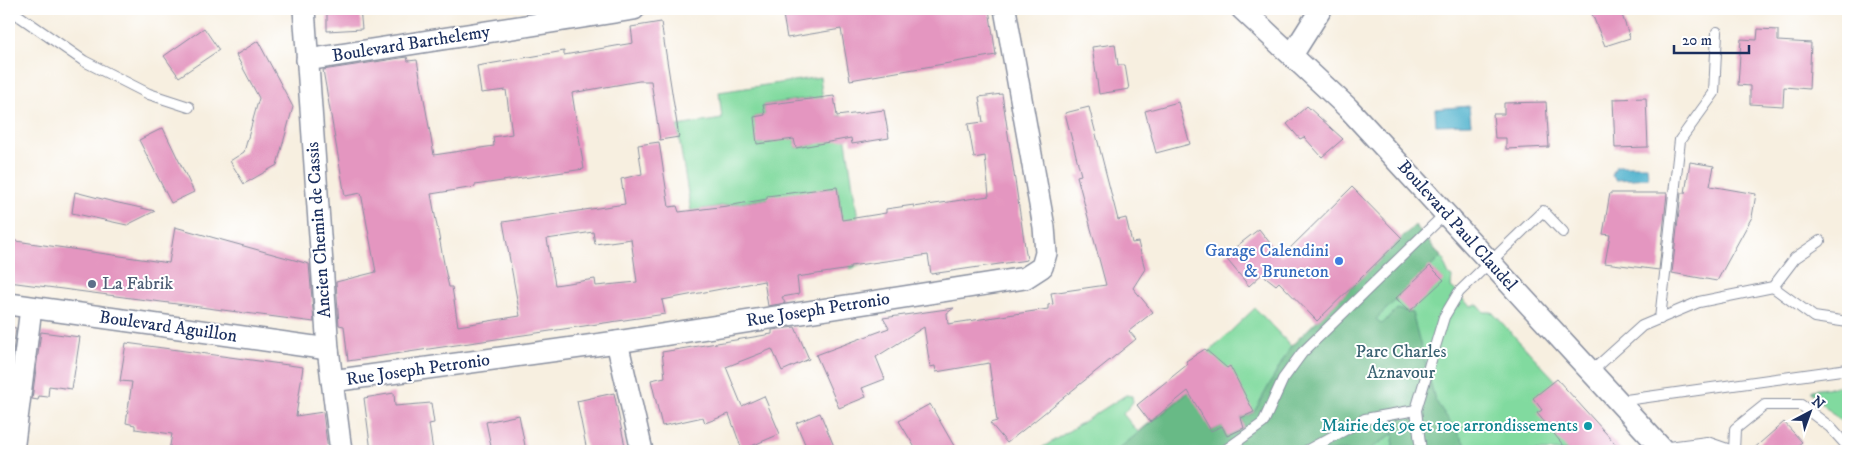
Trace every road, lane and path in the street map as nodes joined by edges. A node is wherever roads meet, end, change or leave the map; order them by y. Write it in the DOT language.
graph roads {
  1 [pos="9,9"];
  2 [pos="304,9"];
  3 [pos="634,9"];
  4 [pos="1005,9"];
  5 [pos="1242,9"];
  6 [pos="1321,9"];
  7 [pos="1717,32"];
  8 [pos="1292,54"];
  9 [pos="307,60"];
  10 [pos="189,108"];
  11 [pos="1446,213"];
  12 [pos="1563,232"];
  13 [pos="1820,241"];
  14 [pos="1488,262"];
  15 [pos="1773,287"];
  16 [pos="9,304"];
  17 [pos="31,308"];
  18 [pos="1660,318"];
  19 [pos="1848,322"];
  20 [pos="618,342"];
  21 [pos="328,349"];
  22 [pos="1848,369"];
  23 [pos="1591,372"];
  24 [pos="332,382"];
  25 [pos="1618,401"];
  26 [pos="1416,410"];
  27 [pos="1848,448"];
  28 [pos="1662,450"];
  29 [pos="13,451"];
  30 [pos="341,451"];
  31 [pos="642,451"];
  32 [pos="1224,451"];
  33 [pos="1306,451"];
  34 [pos="1422,451"];
  35 [pos="1733,451"];
  1 -- 10 [label="lane"];
  2 -- 9 [label="street, Ancien Chemin de Cassis"];
  3 -- 9 [label="street, Boulevard Barthelemy"];
  4 -- 20 [label="street, Rue Joseph Petronio"];
  5 -- 8 [label="street, Boulevard Paul Claudel"];
  6 -- 8 [label="street"];
  7 -- 18 [label="lane"];
  8 -- 11 [label="street, Boulevard Paul Claudel"];
  9 -- 21 [label="street, Ancien Chemin de Cassis"];
  11 -- 14 [label="street, Boulevard Paul Claudel"];
  11 -- 32 [label="lane"];
  12 -- 14 [label="lane"];
  13 -- 15 [label="lane"];
  14 -- 23 [label="street, Boulevard Paul Claudel"];
  14 -- 26 [label="lane"];
  15 -- 18 [label="lane"];
  15 -- 19 [label="lane"];
  16 -- 17 [label="street, Boulevard Aguillon"];
  17 -- 21 [label="street, Boulevard Aguillon"];
  17 -- 29 [label="street"];
  18 -- 23 [label="lane"];
  20 -- 24 [label="street, Rue Joseph Petronio"];
  20 -- 31 [label="street"];
  21 -- 24 [label="street, Ancien Chemin de Cassis"];
  22 -- 25 [label="lane"];
  23 -- 25 [label="street, Boulevard Paul Claudel"];
  24 -- 30 [label="street, Ancien Chemin de Cassis"];
  25 -- 28 [label="street, Boulevard Paul Claudel"];
  26 -- 33 [label="lane"];
  26 -- 34 [label="lane"];
  27 -- 35 [label="lane"];
  28 -- 35 [label="lane"];
}
